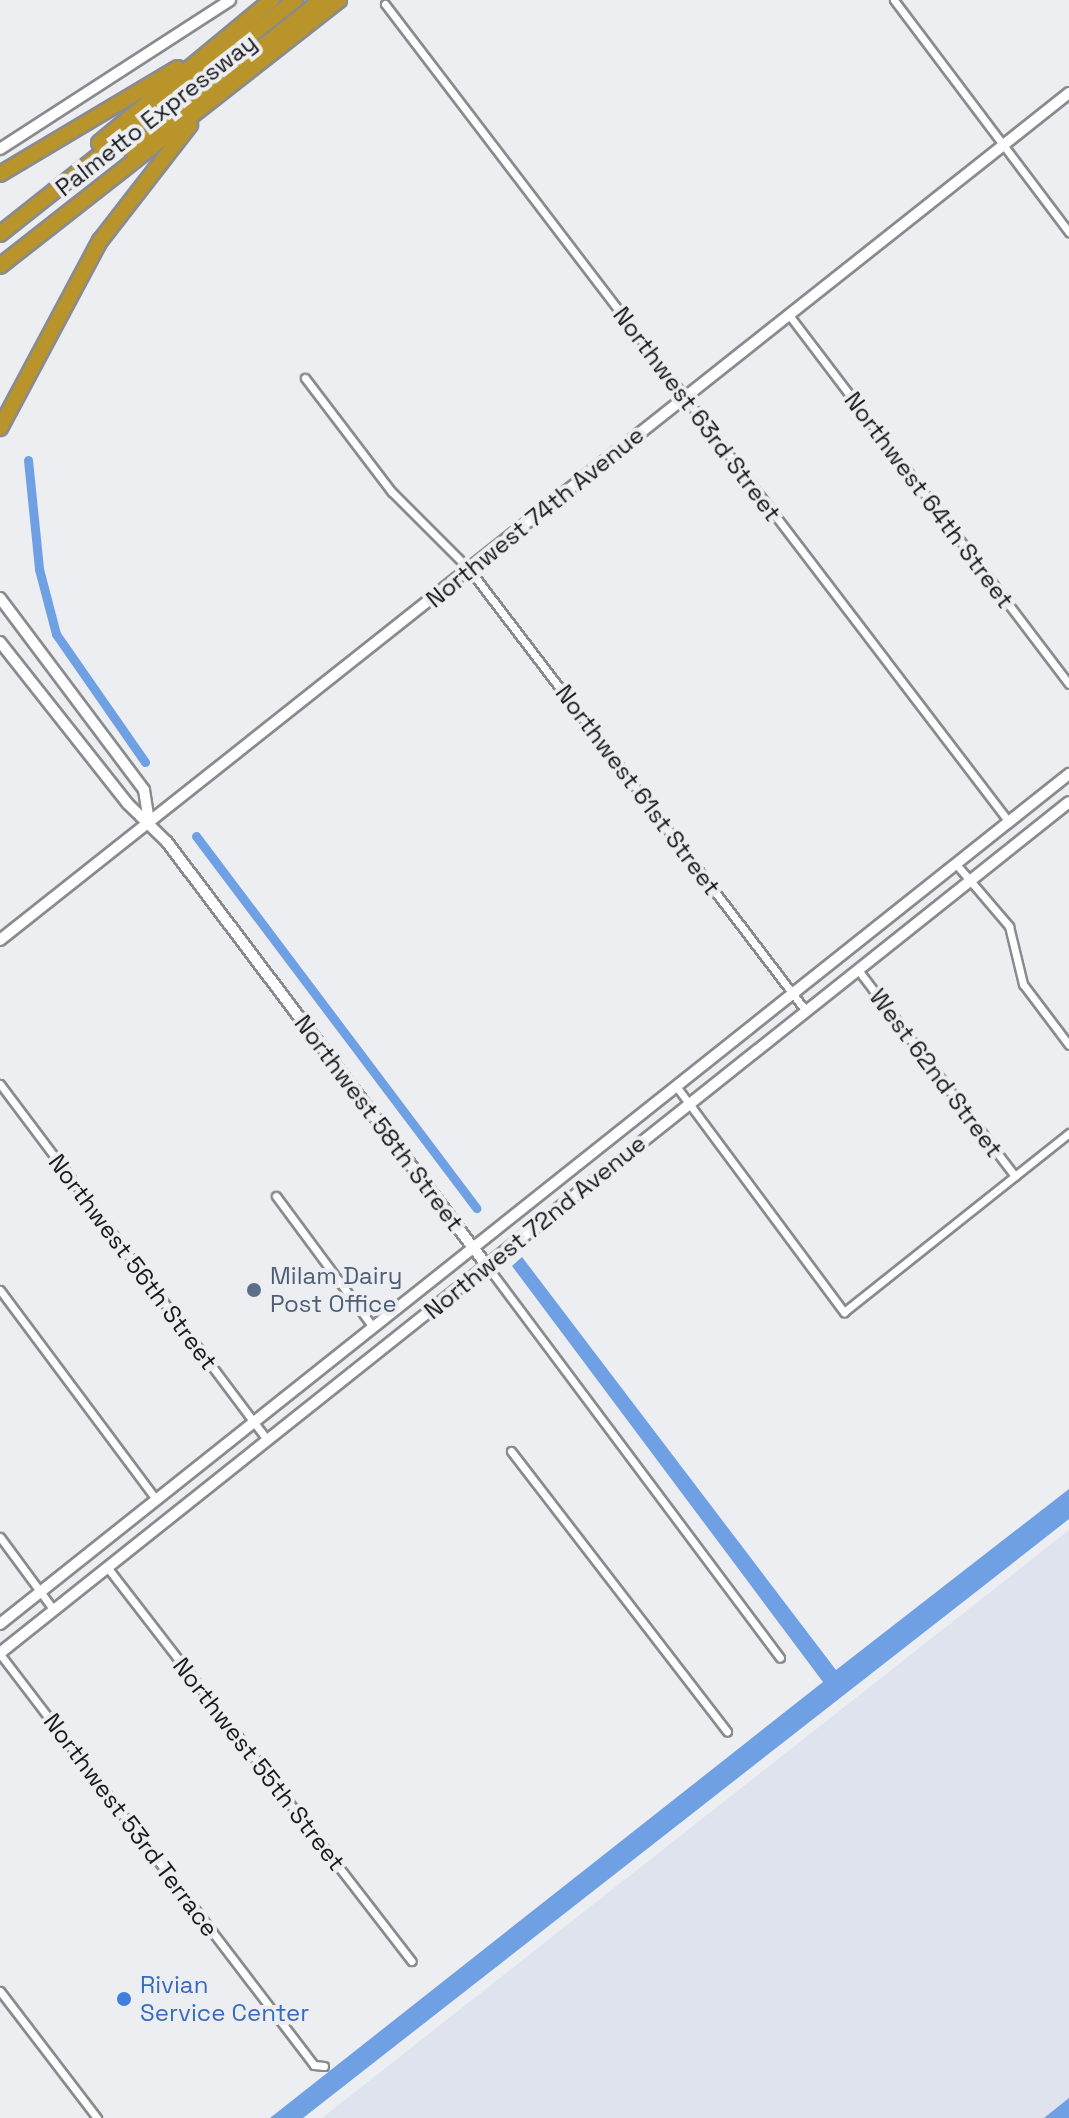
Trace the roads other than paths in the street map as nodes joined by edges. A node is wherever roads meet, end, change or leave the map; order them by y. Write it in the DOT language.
graph roads {
  1 [pos="230,0"];
  2 [pos="272,0"];
  3 [pos="295,0"];
  4 [pos="321,0"];
  5 [pos="339,0"];
  6 [pos="894,0"];
  7 [pos="215,4"];
  8 [pos="385,4"];
  9 [pos="220,43"];
  10 [pos="1069,93"];
  11 [pos="209,104"];
  12 [pos="1003,145"];
  13 [pos="0,149"];
  14 [pos="0,174"];
  15 [pos="0,224"];
  16 [pos="1069,232"];
  17 [pos="0,234"];
  18 [pos="0,256"];
  19 [pos="0,266"];
  20 [pos="789,315"];
  21 [pos="305,378"];
  22 [pos="685,399"];
  23 [pos="0,428"];
  24 [pos="469,569"];
  25 [pos="0,598"];
  26 [pos="0,642"];
  27 [pos="1069,684"];
  28 [pos="1069,774"];
  29 [pos="1069,802"];
  30 [pos="149,820"];
  31 [pos="1009,822"];
  32 [pos="956,864"];
  33 [pos="972,879"];
  34 [pos="0,940"];
  35 [pos="858,970"];
  36 [pos="793,993"];
  37 [pos="806,1011"];
  38 [pos="1069,1045"];
  39 [pos="0,1084"];
  40 [pos="676,1086"];
  41 [pos="688,1105"];
  42 [pos="1069,1133"];
  43 [pos="1015,1176"];
  44 [pos="276,1196"];
  45 [pos="472,1247"];
  46 [pos="487,1266"];
  47 [pos="0,1290"];
  48 [pos="373,1327"];
  49 [pos="253,1422"];
  50 [pos="267,1440"];
  51 [pos="511,1451"];
  52 [pos="156,1499"];
  53 [pos="0,1537"];
  54 [pos="107,1567"];
  55 [pos="40,1592"];
  56 [pos="53,1609"];
  57 [pos="0,1624"];
  58 [pos="0,1653"];
  59 [pos="780,1657"];
  60 [pos="727,1731"];
  61 [pos="411,1961"];
  62 [pos="0,1991"];
  63 [pos="324,2066"];
  64 [pos="97,2118"];
  1 -- 7 [label="main road"];
  2 -- 9 [label="highway, Palmetto Expressway"];
  3 -- 17 [label="highway"];
  4 -- 18 [label="highway"];
  5 -- 11 [label="highway, Palmetto Expressway"];
  6 -- 12 [label="street"];
  7 -- 13 [label="main road"];
  8 -- 22 [label="street, Northwest 63rd Street"];
  9 -- 14 [label="highway"];
  9 -- 15 [label="highway, Palmetto Expressway"];
  10 -- 12 [label="main road, Northwest 74th Avenue"];
  11 -- 19 [label="highway, Palmetto Expressway"];
  11 -- 23 [label="highway"];
  12 -- 16 [label="street"];
  12 -- 20 [label="main road, Northwest 74th Avenue"];
  20 -- 22 [label="main road, Northwest 74th Avenue"];
  20 -- 27 [label="street, Northwest 64th Street"];
  21 -- 24 [label="street, Northwest 61st Street"];
  22 -- 24 [label="main road, Northwest 74th Avenue"];
  22 -- 31 [label="street, Northwest 63rd Street"];
  24 -- 30 [label="main road, Northwest 74th Avenue"];
  24 -- 36 [label="street, Northwest 61st Street"];
  25 -- 30 [label="main road, Northwest 58th Street"];
  26 -- 30 [label="main road, Northwest 58th Street"];
  28 -- 31 [label="main road, Northwest 72nd Avenue"];
  29 -- 33 [label="main road, Northwest 72nd Avenue"];
  30 -- 34 [label="main road, Northwest 74th Avenue"];
  30 -- 45 [label="main road, Northwest 58th Street"];
  31 -- 32 [label="main road, Northwest 72nd Avenue"];
  32 -- 33 [label="street"];
  32 -- 36 [label="main road, Northwest 72nd Avenue"];
  33 -- 35 [label="main road, Northwest 72nd Avenue"];
  33 -- 38 [label="street"];
  35 -- 37 [label="main road, Northwest 72nd Avenue"];
  35 -- 43 [label="street, West 62nd Street"];
  36 -- 37 [label="street, Northwest 61st Street"];
  36 -- 40 [label="main road, Northwest 72nd Avenue"];
  37 -- 41 [label="main road, Northwest 72nd Avenue"];
  39 -- 49 [label="street, Northwest 56th Street"];
  40 -- 41 [label="street"];
  40 -- 45 [label="main road, Northwest 72nd Avenue"];
  41 -- 43 [label="street"];
  41 -- 46 [label="main road, Northwest 72nd Avenue"];
  42 -- 43 [label="street"];
  44 -- 48 [label="street"];
  45 -- 46 [label="main road, Northwest 58th Street"];
  45 -- 48 [label="main road, Northwest 72nd Avenue"];
  46 -- 50 [label="main road, Northwest 72nd Avenue"];
  46 -- 59 [label="street, Northwest 58th Street"];
  47 -- 52 [label="street"];
  48 -- 49 [label="main road, Northwest 72nd Avenue"];
  49 -- 50 [label="street, Northwest 56th Street"];
  49 -- 52 [label="main road, Northwest 72nd Avenue"];
  50 -- 54 [label="main road, Northwest 72nd Avenue"];
  51 -- 60 [label="street"];
  52 -- 55 [label="main road, Northwest 72nd Avenue"];
  53 -- 55 [label="street"];
  54 -- 56 [label="main road, Northwest 72nd Avenue"];
  54 -- 61 [label="street, Northwest 55th Street"];
  55 -- 56 [label="street"];
  55 -- 57 [label="main road, Northwest 72nd Avenue"];
  56 -- 58 [label="main road, Northwest 72nd Avenue"];
  58 -- 63 [label="street, Northwest 53rd Terrace"];
  62 -- 64 [label="street"];
}
